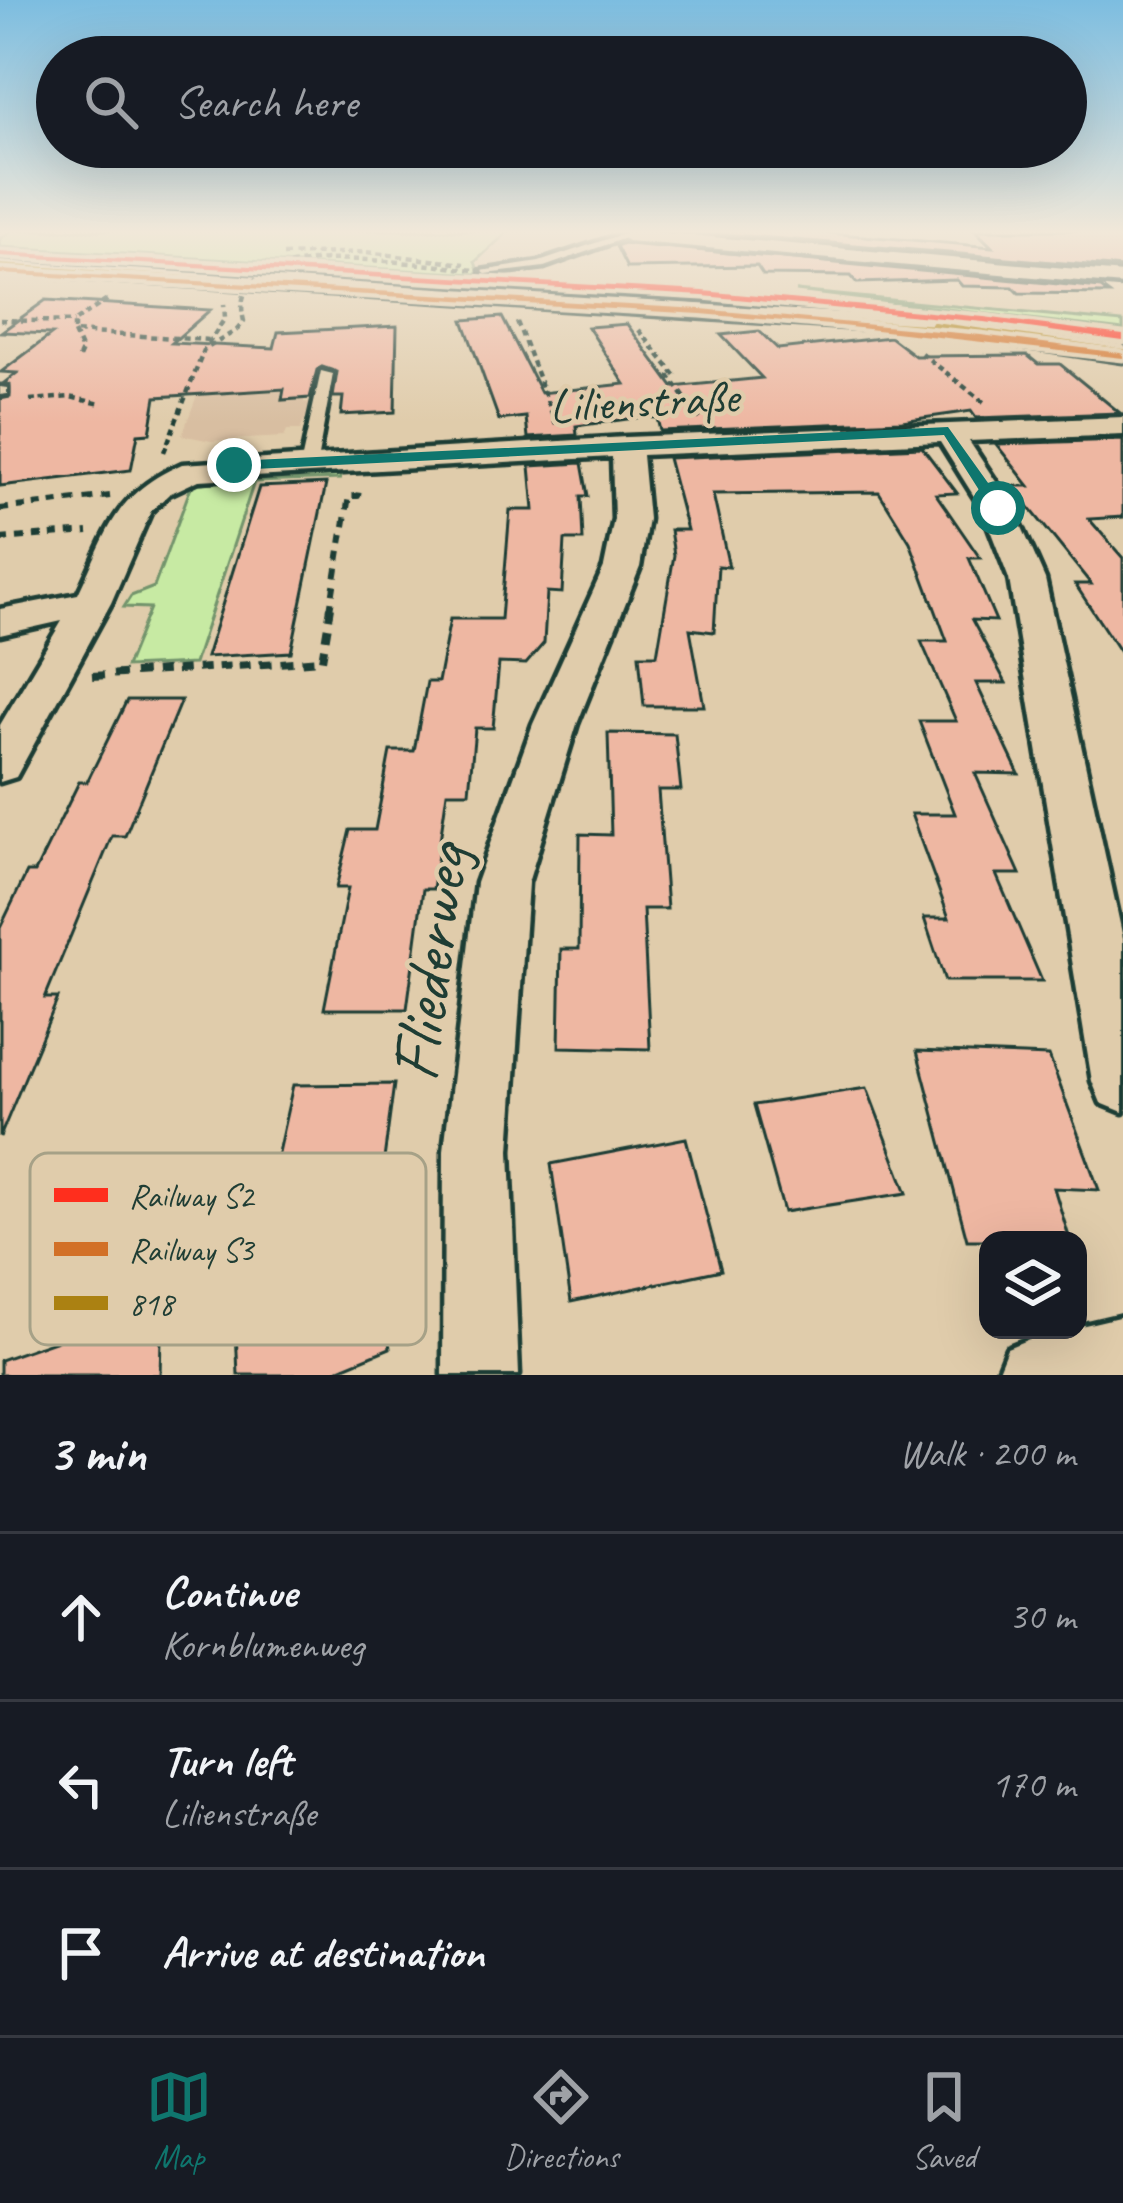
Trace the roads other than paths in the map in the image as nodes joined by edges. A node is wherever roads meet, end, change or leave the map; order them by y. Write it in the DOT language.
graph roads {
  1 [pos="443,294"];
  2 [pos="1123,353"];
  3 [pos="326,374"];
  4 [pos="1123,426"];
  5 [pos="948,431"];
  6 [pos="626,446"];
  7 [pos="309,461"];
  8 [pos="92,603"];
  9 [pos="0,622"];
  10 [pos="0,764"];
  11 [pos="1123,1081"];
  12 [pos="1123,1354"];
  13 [pos="481,1375"];
  14 [pos="1034,1375"];
  1 -- 2 [label="street"];
  3 -- 7 [label="lane"];
  4 -- 5 [label="street, Lilienstraße"];
  5 -- 6 [label="street, Lilienstraße"];
  5 -- 11 [label="street"];
  6 -- 7 [label="street, Lilienstraße"];
  6 -- 13 [label="street, Fliederweg"];
  7 -- 8 [label="street, Lilienstraße"];
  8 -- 9 [label="street"];
  8 -- 10 [label="street"];
  12 -- 14 [label="street"];
}
